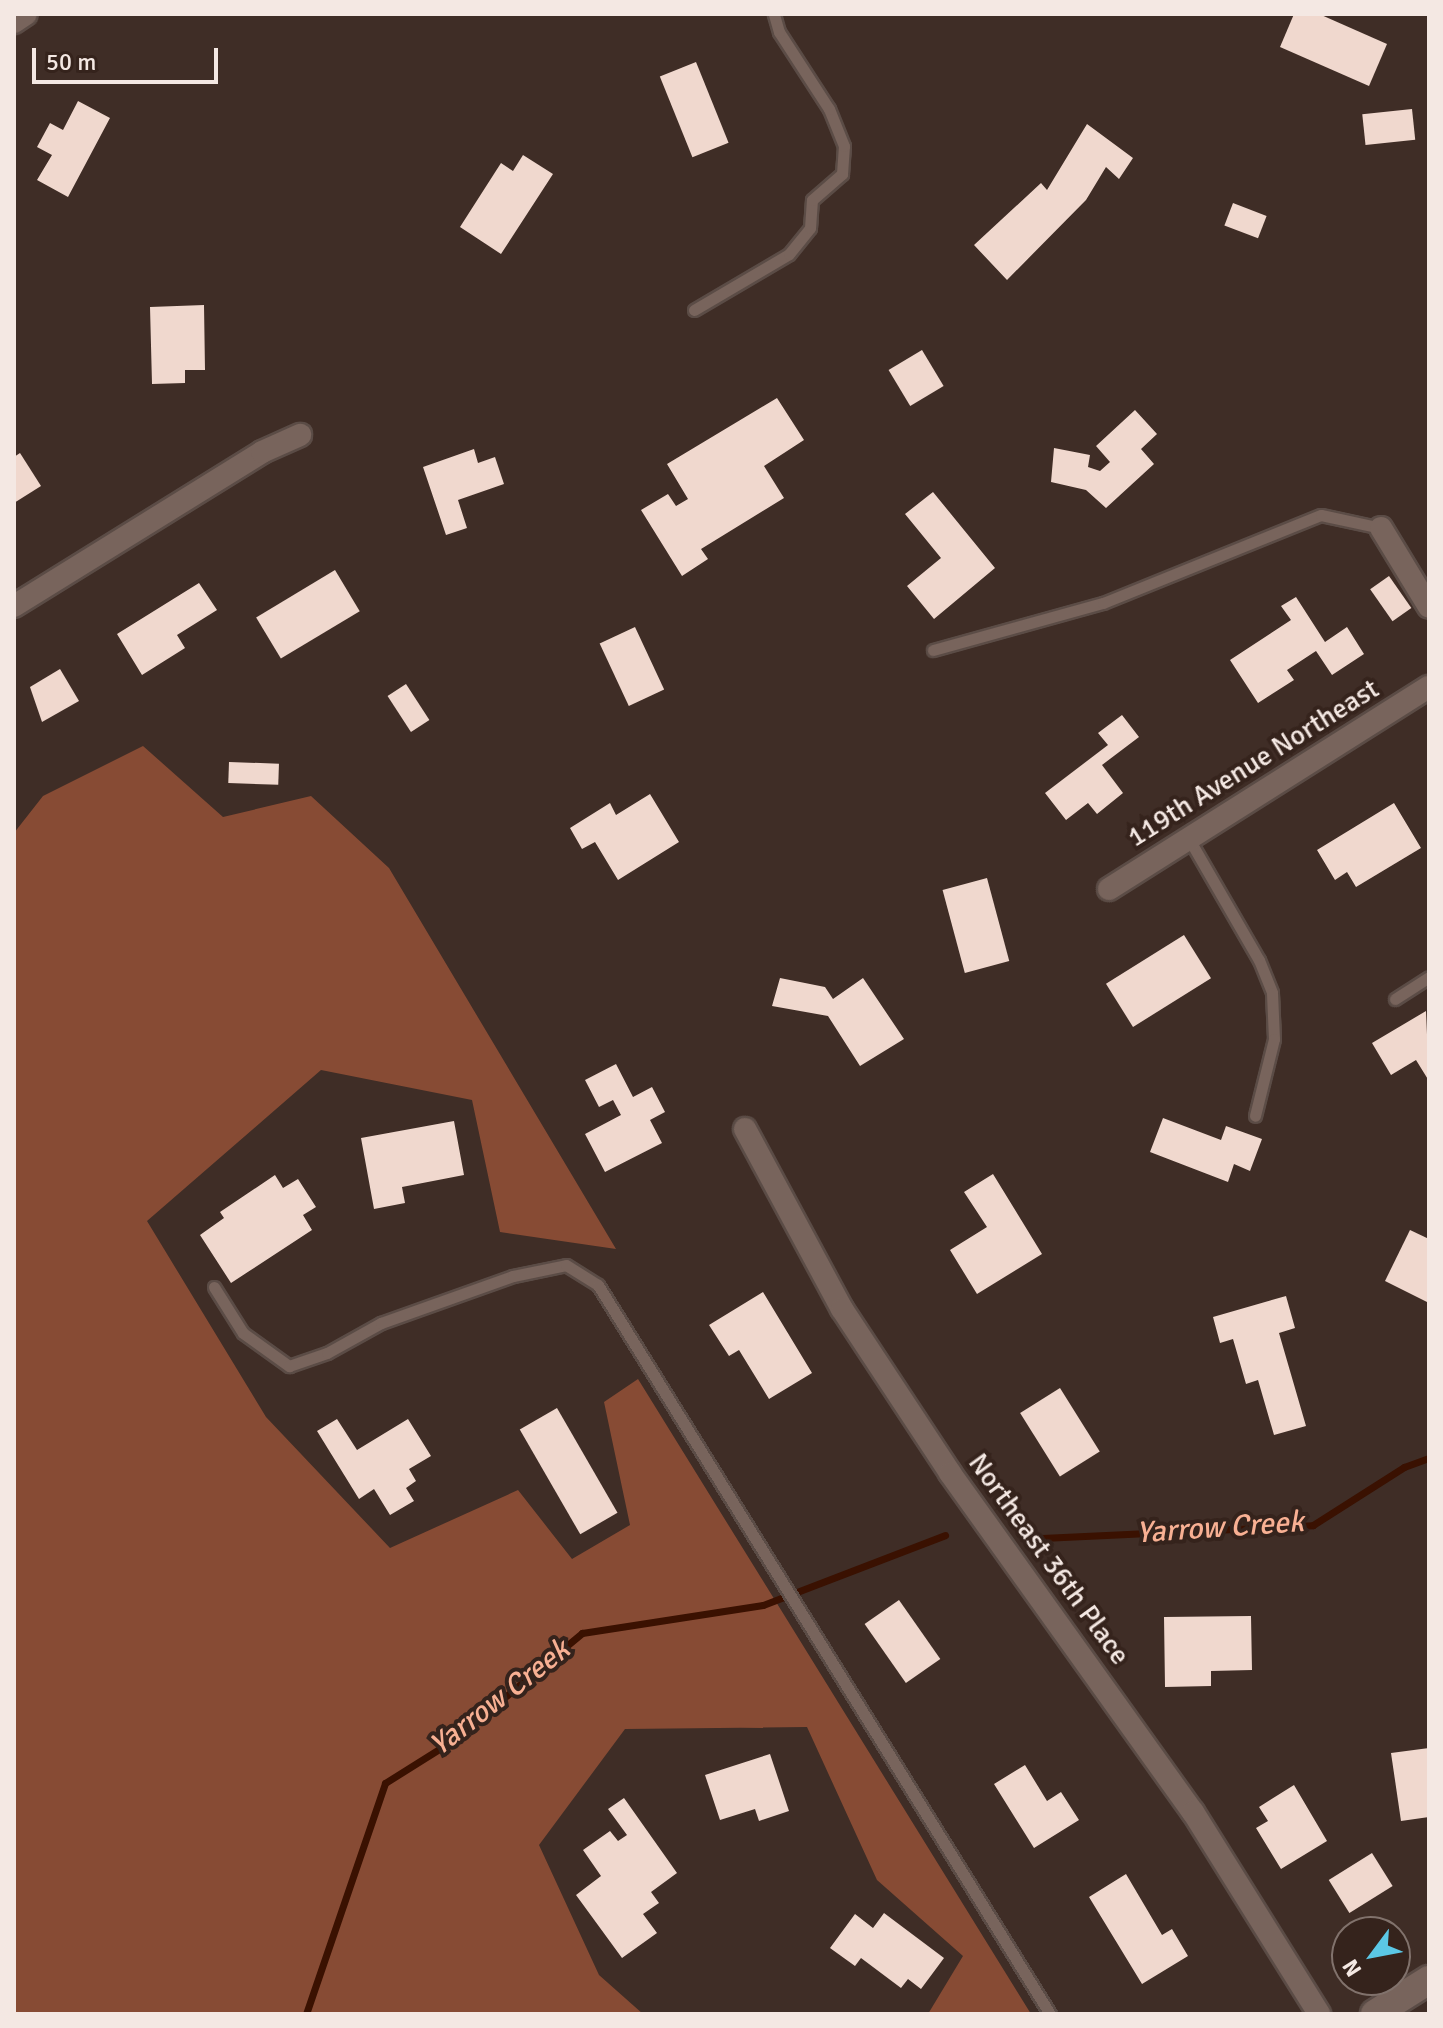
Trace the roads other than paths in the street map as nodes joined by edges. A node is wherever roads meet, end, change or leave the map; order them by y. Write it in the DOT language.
graph roads {
  1 [pos="26,14"];
  2 [pos="774,14"];
  3 [pos="14,22"];
  4 [pos="694,310"];
  5 [pos="300,435"];
  6 [pos="1381,528"];
  7 [pos="14,606"];
  8 [pos="1429,607"];
  9 [pos="933,650"];
  10 [pos="1429,687"];
  11 [pos="1189,839"];
  12 [pos="1109,889"];
  13 [pos="1429,977"];
  14 [pos="1395,999"];
  15 [pos="1255,1116"];
  16 [pos="745,1129"];
  17 [pos="214,1287"];
  18 [pos="1429,1980"];
  19 [pos="1050,2014"];
  20 [pos="1319,2014"];
  21 [pos="1375,2014"];
  1 -- 3 [label="street"];
  2 -- 4 [label="lane"];
  5 -- 7 [label="street"];
  6 -- 8 [label="street"];
  6 -- 9 [label="lane"];
  10 -- 11 [label="street, 119th Avenue Northeast"];
  11 -- 12 [label="street, 119th Avenue Northeast"];
  11 -- 15 [label="lane"];
  13 -- 14 [label="lane"];
  16 -- 20 [label="street, Northeast 36th Place"];
  17 -- 19 [label="lane"];
  18 -- 21 [label="street"];
}
